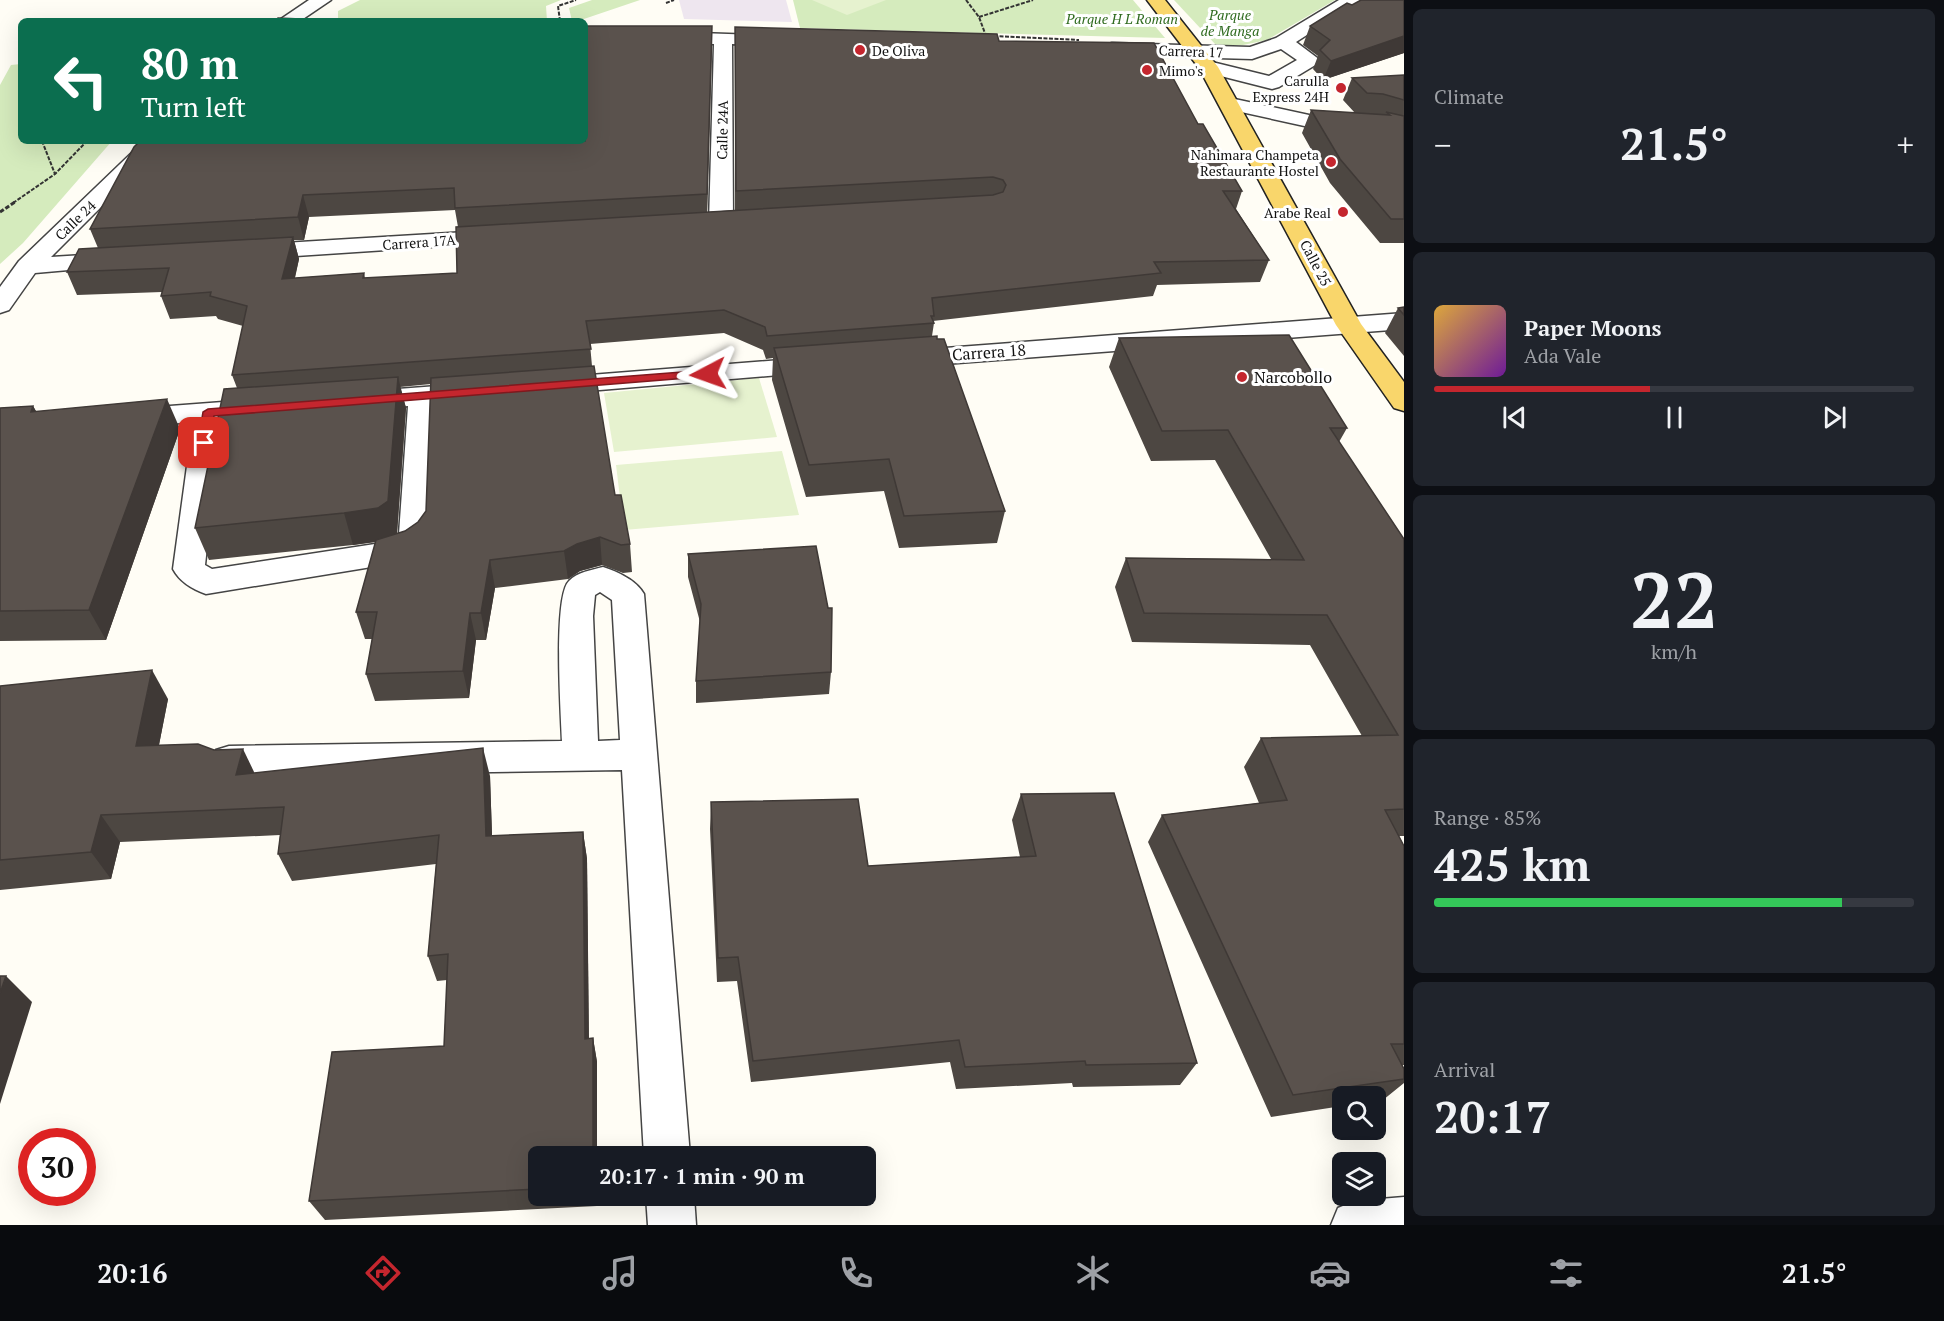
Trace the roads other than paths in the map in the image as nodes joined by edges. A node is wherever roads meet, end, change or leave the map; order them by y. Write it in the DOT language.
graph roads {
  1 [pos="322,0"];
  2 [pos="1156,0"];
  3 [pos="1352,0"];
  4 [pos="292,18"];
  5 [pos="588,35"];
  6 [pos="723,38"];
  7 [pos="795,40"];
  8 [pos="1283,42"];
  9 [pos="1090,45"];
  10 [pos="1204,59"];
  11 [pos="1230,104"];
  12 [pos="1404,135"];
  13 [pos="153,144"];
  14 [pos="697,224"];
  15 [pos="518,235"];
  16 [pos="231,253"];
  17 [pos="135,259"];
  18 [pos="28,266"];
  19 [pos="0,305"];
  20 [pos="1404,321"];
  21 [pos="1349,325"];
  22 [pos="875,361"];
  23 [pos="840,364"];
  24 [pos="422,396"];
  25 [pos="339,402"];
  26 [pos="1404,402"];
  27 [pos="291,406"];
  28 [pos="208,412"];
  29 [pos="104,420"];
  30 [pos="580,754"];
  31 [pos="639,755"];
  32 [pos="229,761"];
  33 [pos="666,1146"];
  34 [pos="671,1206"];
  35 [pos="1404,1221"];
  36 [pos="672,1225"];
  37 [pos="1355,1225"];
  1 -- 4 [label="street"];
  2 -- 10 [label="main road, Calle 25"];
  3 -- 8 [label="street, Carrera 17"];
  5 -- 6 [label="street"];
  6 -- 7 [label="street"];
  6 -- 14 [label="street, Calle 24A"];
  8 -- 10 [label="street, Carrera 17"];
  8 -- 10 [label="street"];
  9 -- 10 [label="street, Carrera 17"];
  10 -- 11 [label="main road, Calle 25"];
  11 -- 12 [label="street"];
  11 -- 21 [label="main road, Calle 25"];
  13 -- 18 [label="street, Calle 24"];
  15 -- 16 [label="street, Carrera 17A"];
  17 -- 18 [label="street"];
  18 -- 19 [label="street, Calle 24"];
  20 -- 21 [label="street, Carrera 18"];
  21 -- 22 [label="street, Carrera 18"];
  21 -- 26 [label="main road, Calle 25"];
  23 -- 24 [label="street"];
  24 -- 25 [label="street"];
  24 -- 28 [label="street"];
  27 -- 28 [label="street"];
  28 -- 29 [label="street"];
  30 -- 31 [label="street"];
  30 -- 31 [label="street"];
  30 -- 32 [label="street"];
  31 -- 33 [label="street"];
  34 -- 36 [label="street"];
  35 -- 37 [label="street"];
}
